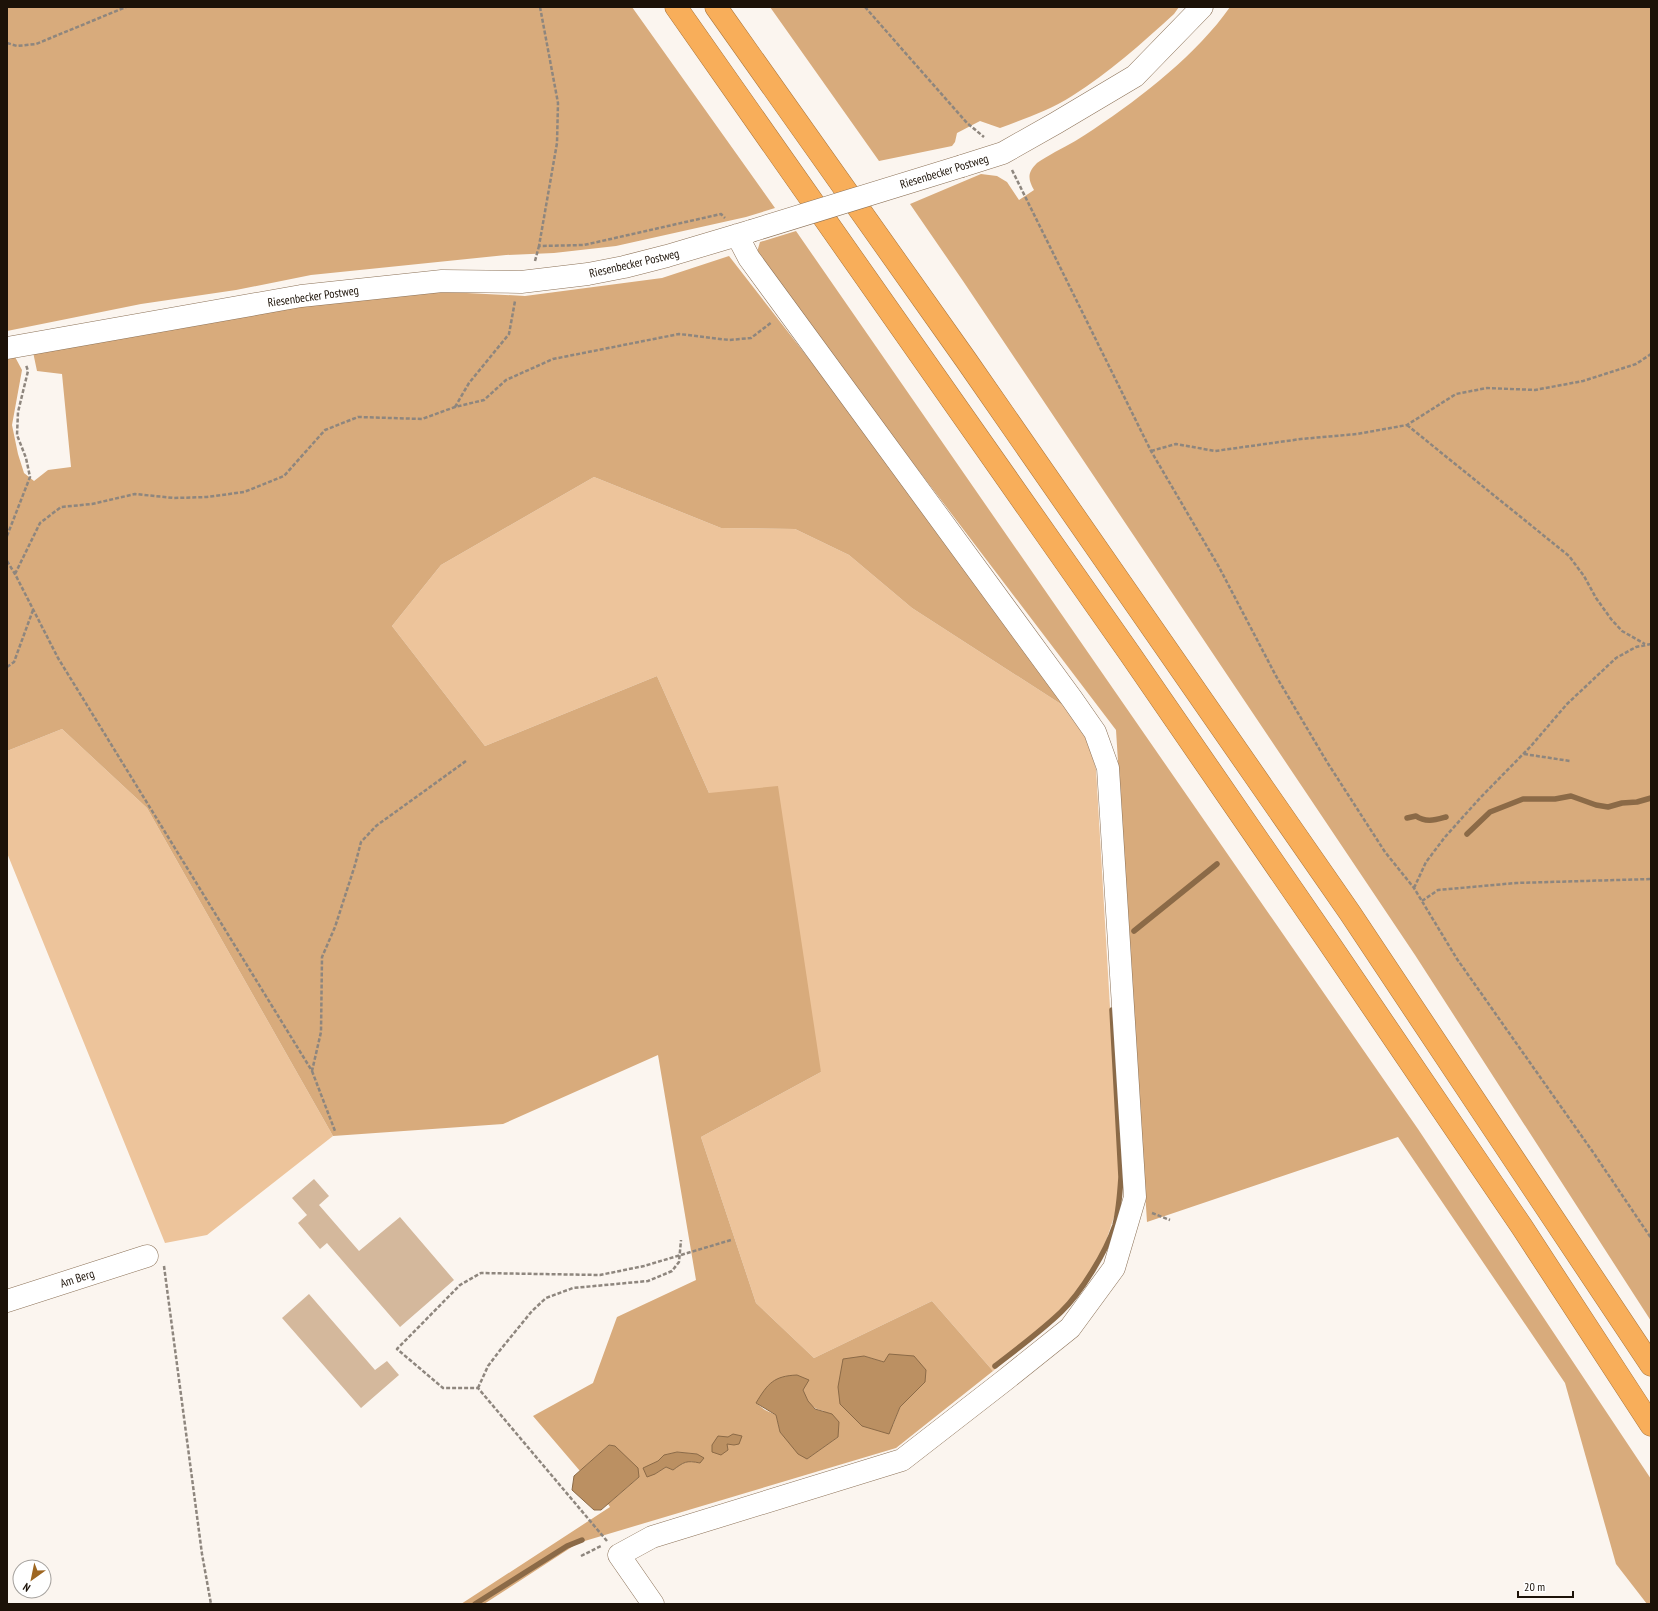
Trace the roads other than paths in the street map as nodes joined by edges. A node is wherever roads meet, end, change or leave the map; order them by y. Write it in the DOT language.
graph roads {
  1 [pos="676,7"];
  2 [pos="716,7"];
  3 [pos="1202,7"];
  4 [pos="744,233"];
  5 [pos="14,347"];
  6 [pos="155,1258"];
  7 [pos="7,1301"];
  8 [pos="1651,1365"];
  9 [pos="1651,1425"];
  10 [pos="653,1604"];
  1 -- 9 [label="highway"];
  2 -- 8 [label="highway"];
  3 -- 4 [label="street, Riesenbecker Postweg, bridge"];
  4 -- 5 [label="street, Riesenbecker Postweg"];
  4 -- 10 [label="street"];
  6 -- 7 [label="street, Am Berg"];
}
